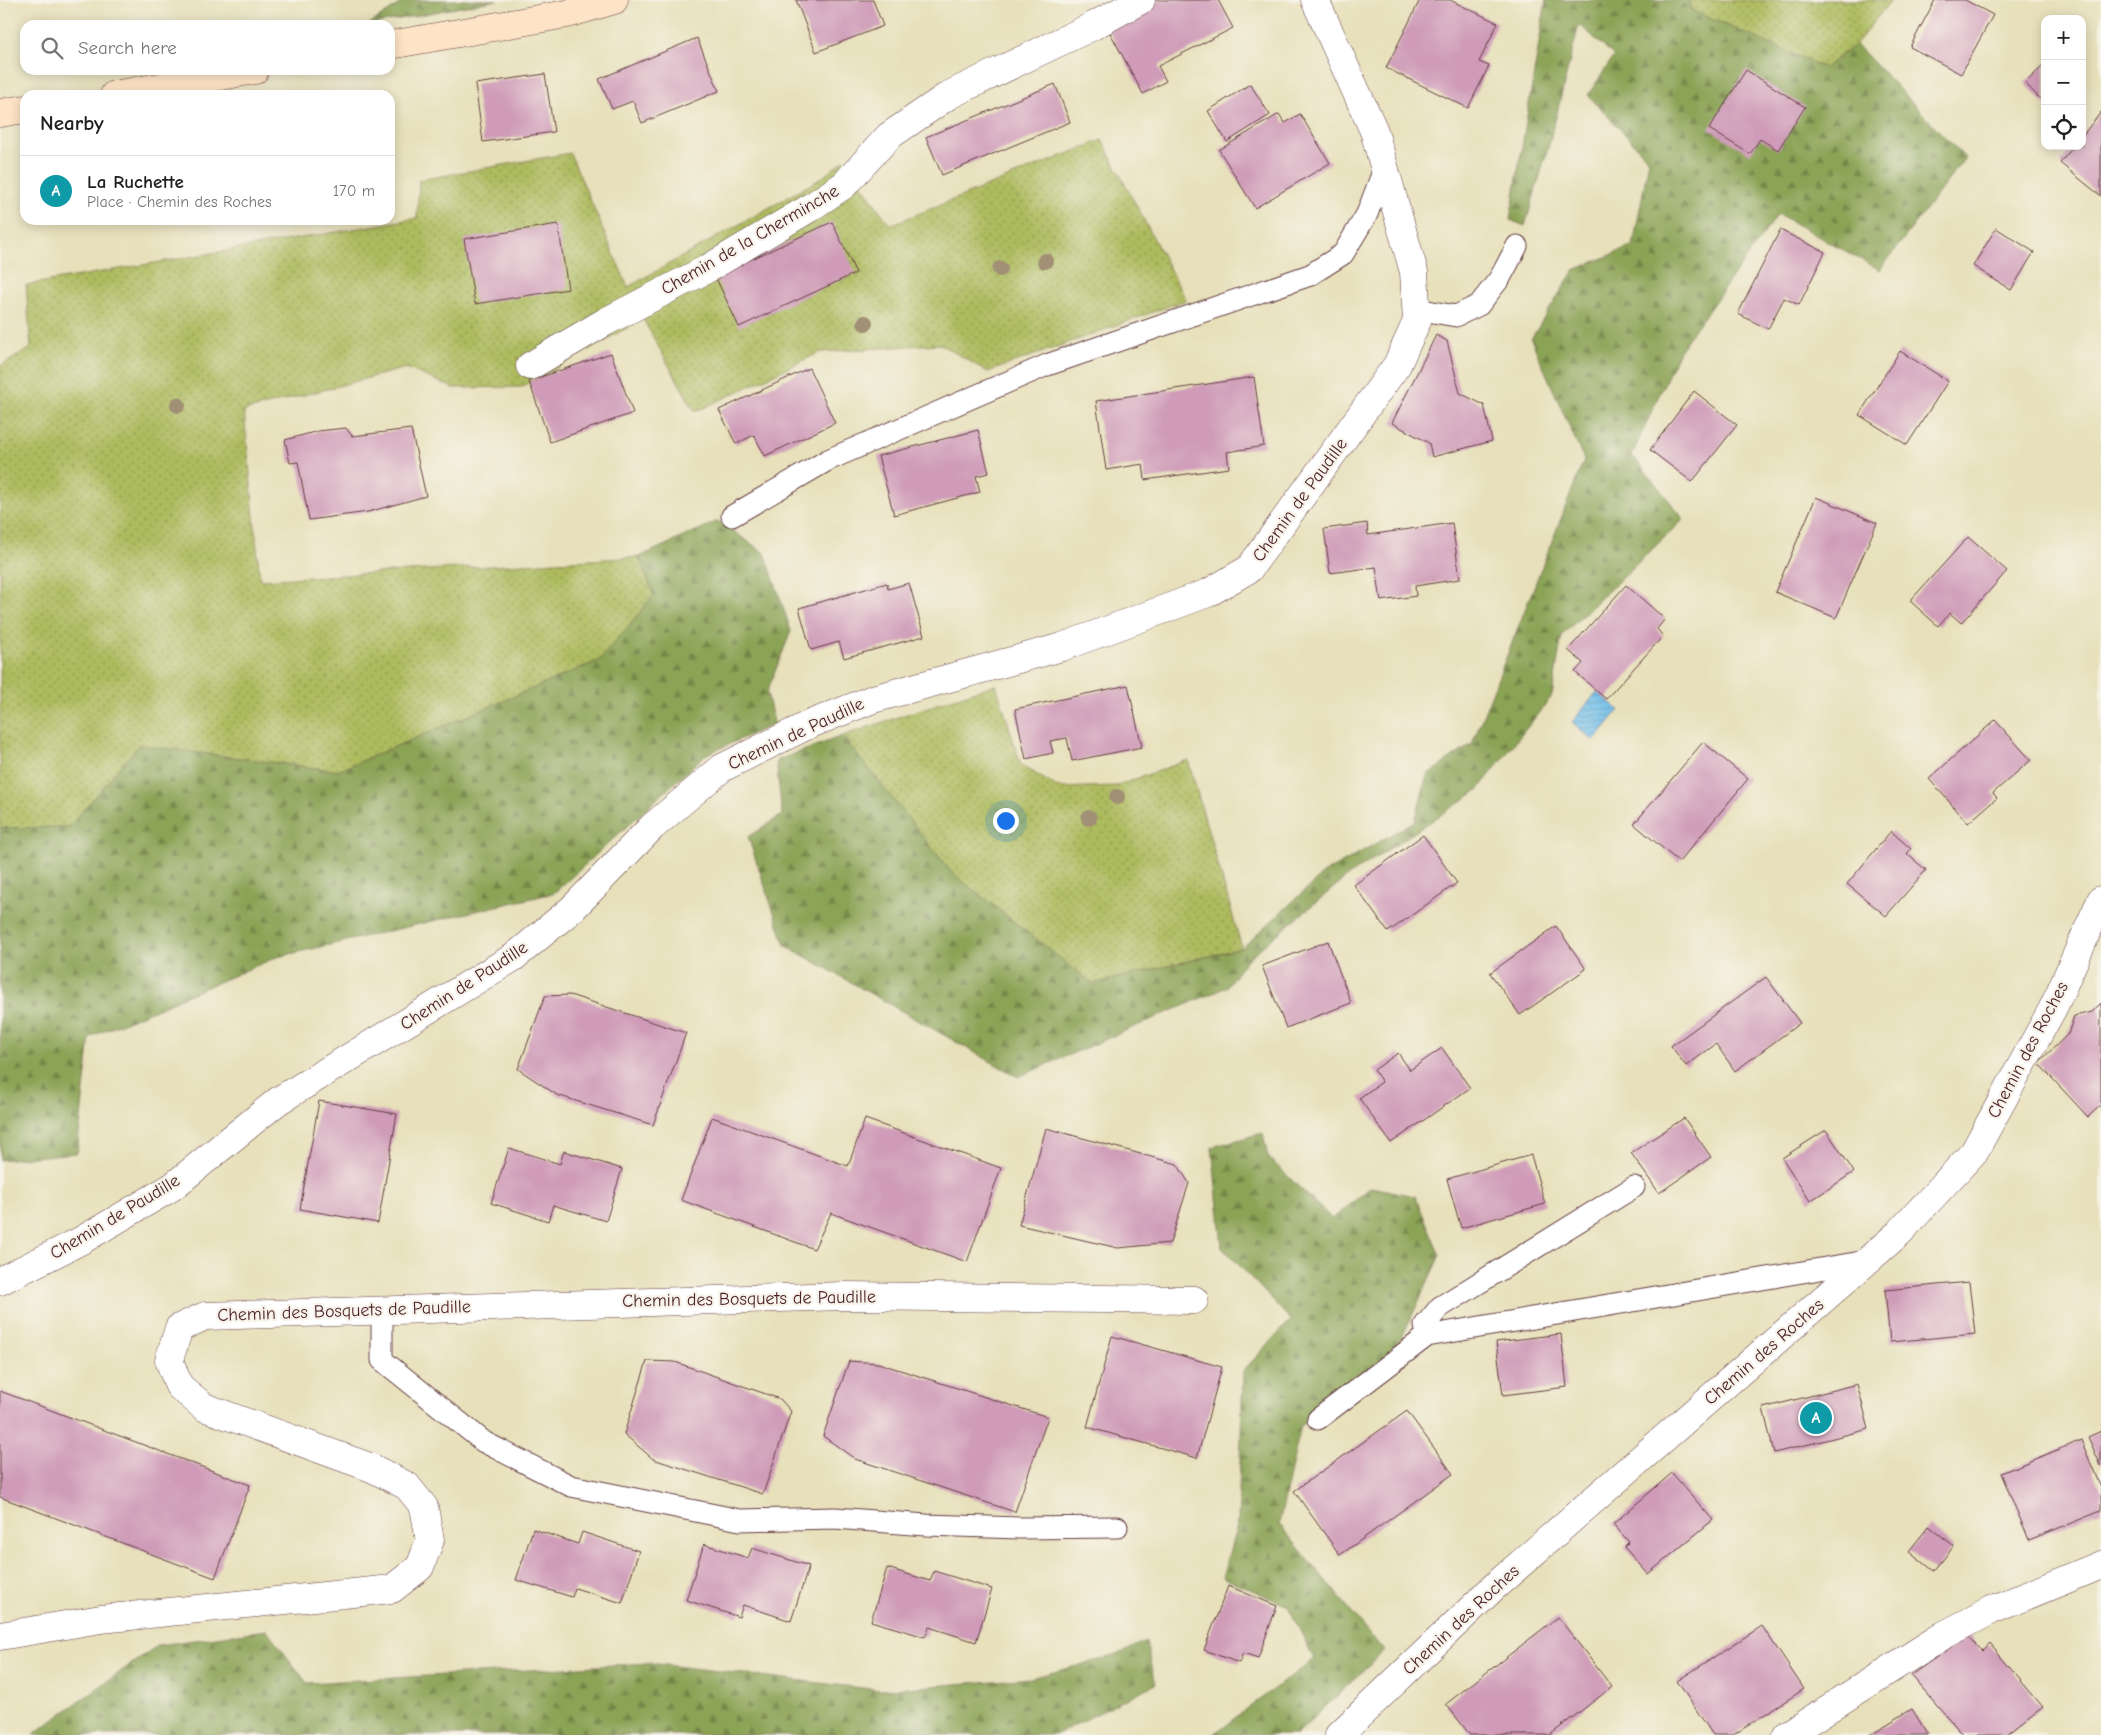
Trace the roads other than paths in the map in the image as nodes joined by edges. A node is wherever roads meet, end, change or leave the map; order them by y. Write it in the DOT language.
graph roads {
  1 [pos="614,0"];
  2 [pos="1141,0"];
  3 [pos="1315,0"];
  4 [pos="395,44"];
  5 [pos="227,75"];
  6 [pos="142,90"];
  7 [pos="20,111"];
  8 [pos="0,114"];
  9 [pos="1384,169"];
  10 [pos="1517,246"];
  11 [pos="1416,308"];
  12 [pos="530,366"];
  13 [pos="732,516"];
  14 [pos="2101,900"];
  15 [pos="1634,1186"];
  16 [pos="1867,1261"];
  17 [pos="0,1281"];
  18 [pos="1194,1300"];
  19 [pos="382,1310"];
  20 [pos="1427,1336"];
  21 [pos="1318,1419"];
  22 [pos="1117,1527"];
  23 [pos="2101,1565"];
  24 [pos="0,1636"];
  25 [pos="1339,1735"];
  26 [pos="1787,1735"];
  1 -- 4 [label="street"];
  2 -- 12 [label="street, Chemin de la Cherminche"];
  3 -- 9 [label="street, Chemin de Paudille"];
  5 -- 6 [label="street"];
  7 -- 8 [label="street"];
  9 -- 11 [label="street, Chemin de Paudille"];
  9 -- 13 [label="lane"];
  10 -- 11 [label="lane"];
  11 -- 17 [label="street, Chemin de Paudille"];
  14 -- 16 [label="street, Chemin des Roches"];
  15 -- 20 [label="lane"];
  16 -- 20 [label="lane"];
  16 -- 25 [label="street, Chemin des Roches"];
  18 -- 19 [label="street, Chemin des Bosquets de Paudille"];
  19 -- 22 [label="lane"];
  19 -- 24 [label="street, Chemin des Bosquets de Paudille"];
  20 -- 21 [label="lane"];
  23 -- 26 [label="street"];
}
